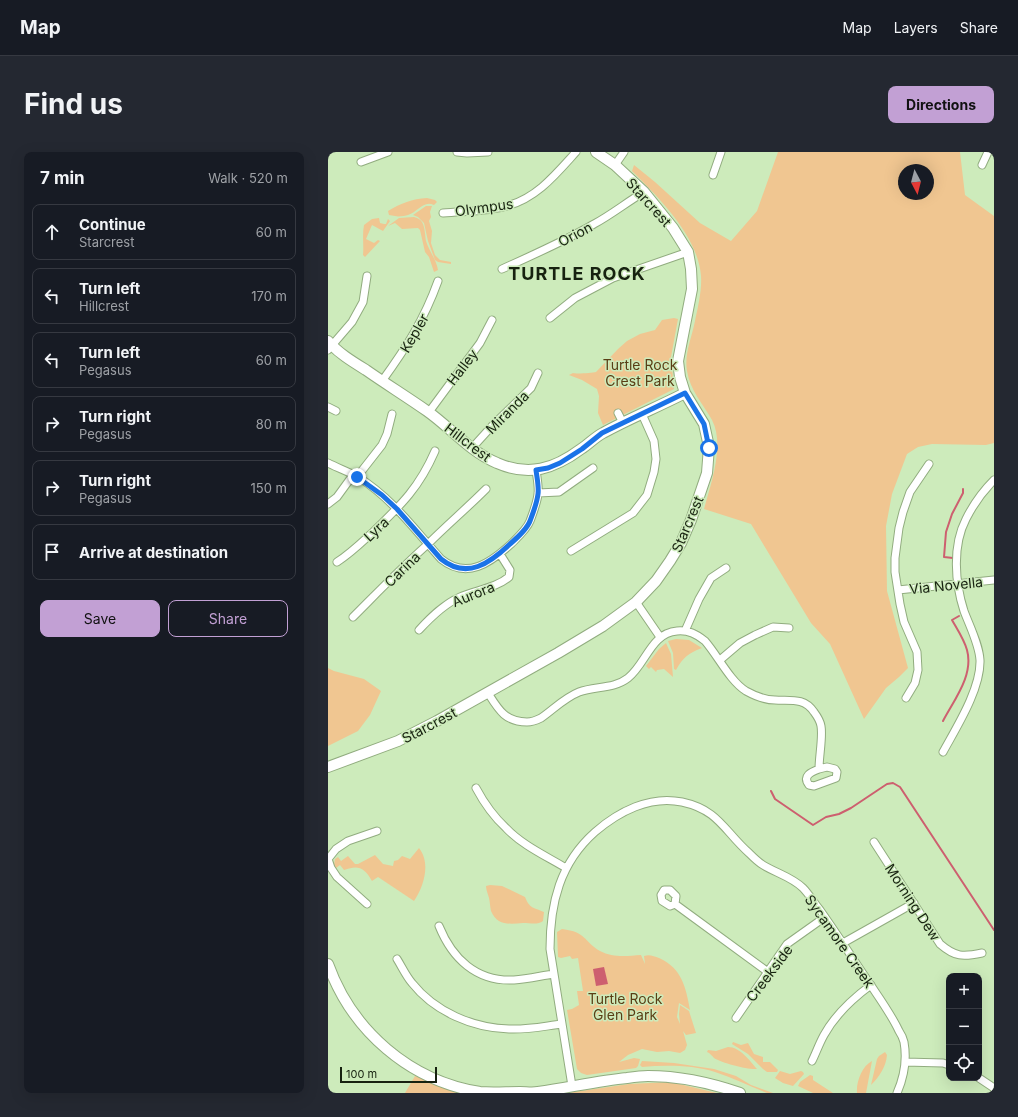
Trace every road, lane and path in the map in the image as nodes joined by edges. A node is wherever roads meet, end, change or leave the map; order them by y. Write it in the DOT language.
graph roads {
  1 [pos="388,152"];
  2 [pos="457,152"];
  3 [pos="488,152"];
  4 [pos="576,152"];
  5 [pos="596,152"];
  6 [pos="624,152"];
  7 [pos="721,152"];
  8 [pos="988,152"];
  9 [pos="361,162"];
  10 [pos="615,165"];
  11 [pos="982,165"];
  12 [pos="713,176"];
  13 [pos="644,192"];
  14 [pos="443,213"];
  15 [pos="688,252"];
  16 [pos="502,269"];
  17 [pos="367,276"];
  18 [pos="438,281"];
  19 [pos="550,318"];
  20 [pos="492,320"];
  21 [pos="329,346"];
  22 [pos="538,373"];
  23 [pos="382,381"];
  24 [pos="685,393"];
  25 [pos="328,407"];
  26 [pos="336,411"];
  27 [pos="429,412"];
  28 [pos="618,413"];
  29 [pos="392,414"];
  30 [pos="642,414"];
  31 [pos="623,423"];
  32 [pos="472,448"];
  33 [pos="435,451"];
  34 [pos="328,463"];
  35 [pos="929,464"];
  36 [pos="593,468"];
  37 [pos="536,470"];
  38 [pos="355,476"];
  39 [pos="994,480"];
  40 [pos="486,489"];
  41 [pos="538,493"];
  42 [pos="328,504"];
  43 [pos="397,509"];
  44 [pos="428,544"];
  45 [pos="571,551"];
  46 [pos="500,554"];
  47 [pos="337,562"];
  48 [pos="726,568"];
  49 [pos="994,580"];
  50 [pos="958,584"];
  51 [pos="898,590"];
  52 [pos="636,602"];
  53 [pos="354,616"];
  54 [pos="789,628"];
  55 [pos="419,630"];
  56 [pos="685,631"];
  57 [pos="660,637"];
  58 [pos="720,660"];
  59 [pos="488,692"];
  60 [pos="906,698"];
  61 [pos="943,752"];
  62 [pos="328,768"];
  63 [pos="819,769"];
  64 [pos="476,788"];
  65 [pos="377,831"];
  66 [pos="874,842"];
  67 [pos="328,859"];
  68 [pos="566,868"];
  69 [pos="914,903"];
  70 [pos="367,904"];
  71 [pos="675,904"];
  72 [pos="825,917"];
  73 [pos="439,926"];
  74 [pos="843,943"];
  75 [pos="982,953"];
  76 [pos="397,959"];
  77 [pos="329,972"];
  78 [pos="768,972"];
  79 [pos="553,974"];
  80 [pos="871,985"];
  81 [pos="736,1018"];
  82 [pos="562,1024"];
  83 [pos="812,1061"];
  84 [pos="905,1062"];
  85 [pos="946,1064"];
  86 [pos="982,1080"];
  87 [pos="572,1086"];
  88 [pos="994,1088"];
  89 [pos="740,1093"];
  90 [pos="897,1093"];
  1 -- 9 [label="street"];
  2 -- 3 [label="street"];
  4 -- 14 [label="street, Olympus"];
  5 -- 10 [label="street, Starcrest"];
  6 -- 10 [label="street"];
  7 -- 12 [label="street"];
  8 -- 11 [label="street"];
  10 -- 13 [label="street, Starcrest"];
  13 -- 15 [label="street, Starcrest"];
  13 -- 16 [label="street, Orion"];
  15 -- 19 [label="street"];
  15 -- 24 [label="street, Starcrest"];
  17 -- 21 [label="street"];
  18 -- 23 [label="street, Kepler"];
  20 -- 27 [label="street, Halley"];
  21 -- 23 [label="street, Hillcrest"];
  22 -- 32 [label="street, Miranda"];
  23 -- 27 [label="street, Hillcrest"];
  24 -- 30 [label="street, Hillcrest"];
  24 -- 52 [label="street, Starcrest"];
  25 -- 26 [label="street"];
  27 -- 32 [label="street, Hillcrest"];
  28 -- 31 [label="street"];
  29 -- 38 [label="street"];
  30 -- 31 [label="street, Hillcrest"];
  30 -- 45 [label="street"];
  31 -- 37 [label="street, Hillcrest"];
  32 -- 37 [label="street, Hillcrest"];
  33 -- 43 [label="street, Lyra"];
  34 -- 38 [label="street"];
  35 -- 51 [label="street"];
  36 -- 41 [label="street"];
  37 -- 41 [label="street"];
  38 -- 42 [label="street"];
  38 -- 43 [label="street"];
  39 -- 50 [label="street"];
  40 -- 44 [label="street, Carina"];
  41 -- 46 [label="street"];
  43 -- 44 [label="street"];
  43 -- 47 [label="street, Lyra"];
  44 -- 46 [label="street"];
  44 -- 53 [label="street, Carina"];
  46 -- 55 [label="street, Aurora"];
  48 -- 56 [label="street"];
  49 -- 50 [label="street, Via Novella"];
  50 -- 51 [label="street, Via Novella"];
  50 -- 61 [label="street"];
  51 -- 60 [label="street"];
  52 -- 57 [label="street"];
  52 -- 59 [label="street, Starcrest"];
  54 -- 58 [label="street"];
  56 -- 57 [label="street"];
  56 -- 58 [label="street"];
  57 -- 59 [label="street"];
  58 -- 63 [label="street"];
  59 -- 62 [label="street, Starcrest"];
  64 -- 68 [label="street"];
  65 -- 67 [label="street"];
  66 -- 69 [label="street, Morning Dew"];
  67 -- 70 [label="street"];
  68 -- 72 [label="street, Sycamore Creek"];
  68 -- 79 [label="street, Sycamore Creek"];
  69 -- 74 [label="street"];
  69 -- 75 [label="street, Morning Dew"];
  71 -- 78 [label="street"];
  72 -- 74 [label="street, Sycamore Creek"];
  72 -- 78 [label="street, Creekside"];
  73 -- 79 [label="street"];
  74 -- 80 [label="street, Sycamore Creek"];
  76 -- 82 [label="street"];
  77 -- 87 [label="street"];
  78 -- 81 [label="street, Creekside"];
  79 -- 82 [label="street, Sycamore Creek"];
  80 -- 83 [label="street"];
  80 -- 84 [label="street, Sycamore Creek"];
  82 -- 87 [label="street, Sycamore Creek"];
  84 -- 85 [label="street"];
  84 -- 90 [label="street, Sycamore Creek"];
  86 -- 88 [label="street"];
  87 -- 89 [label="street"];
}
